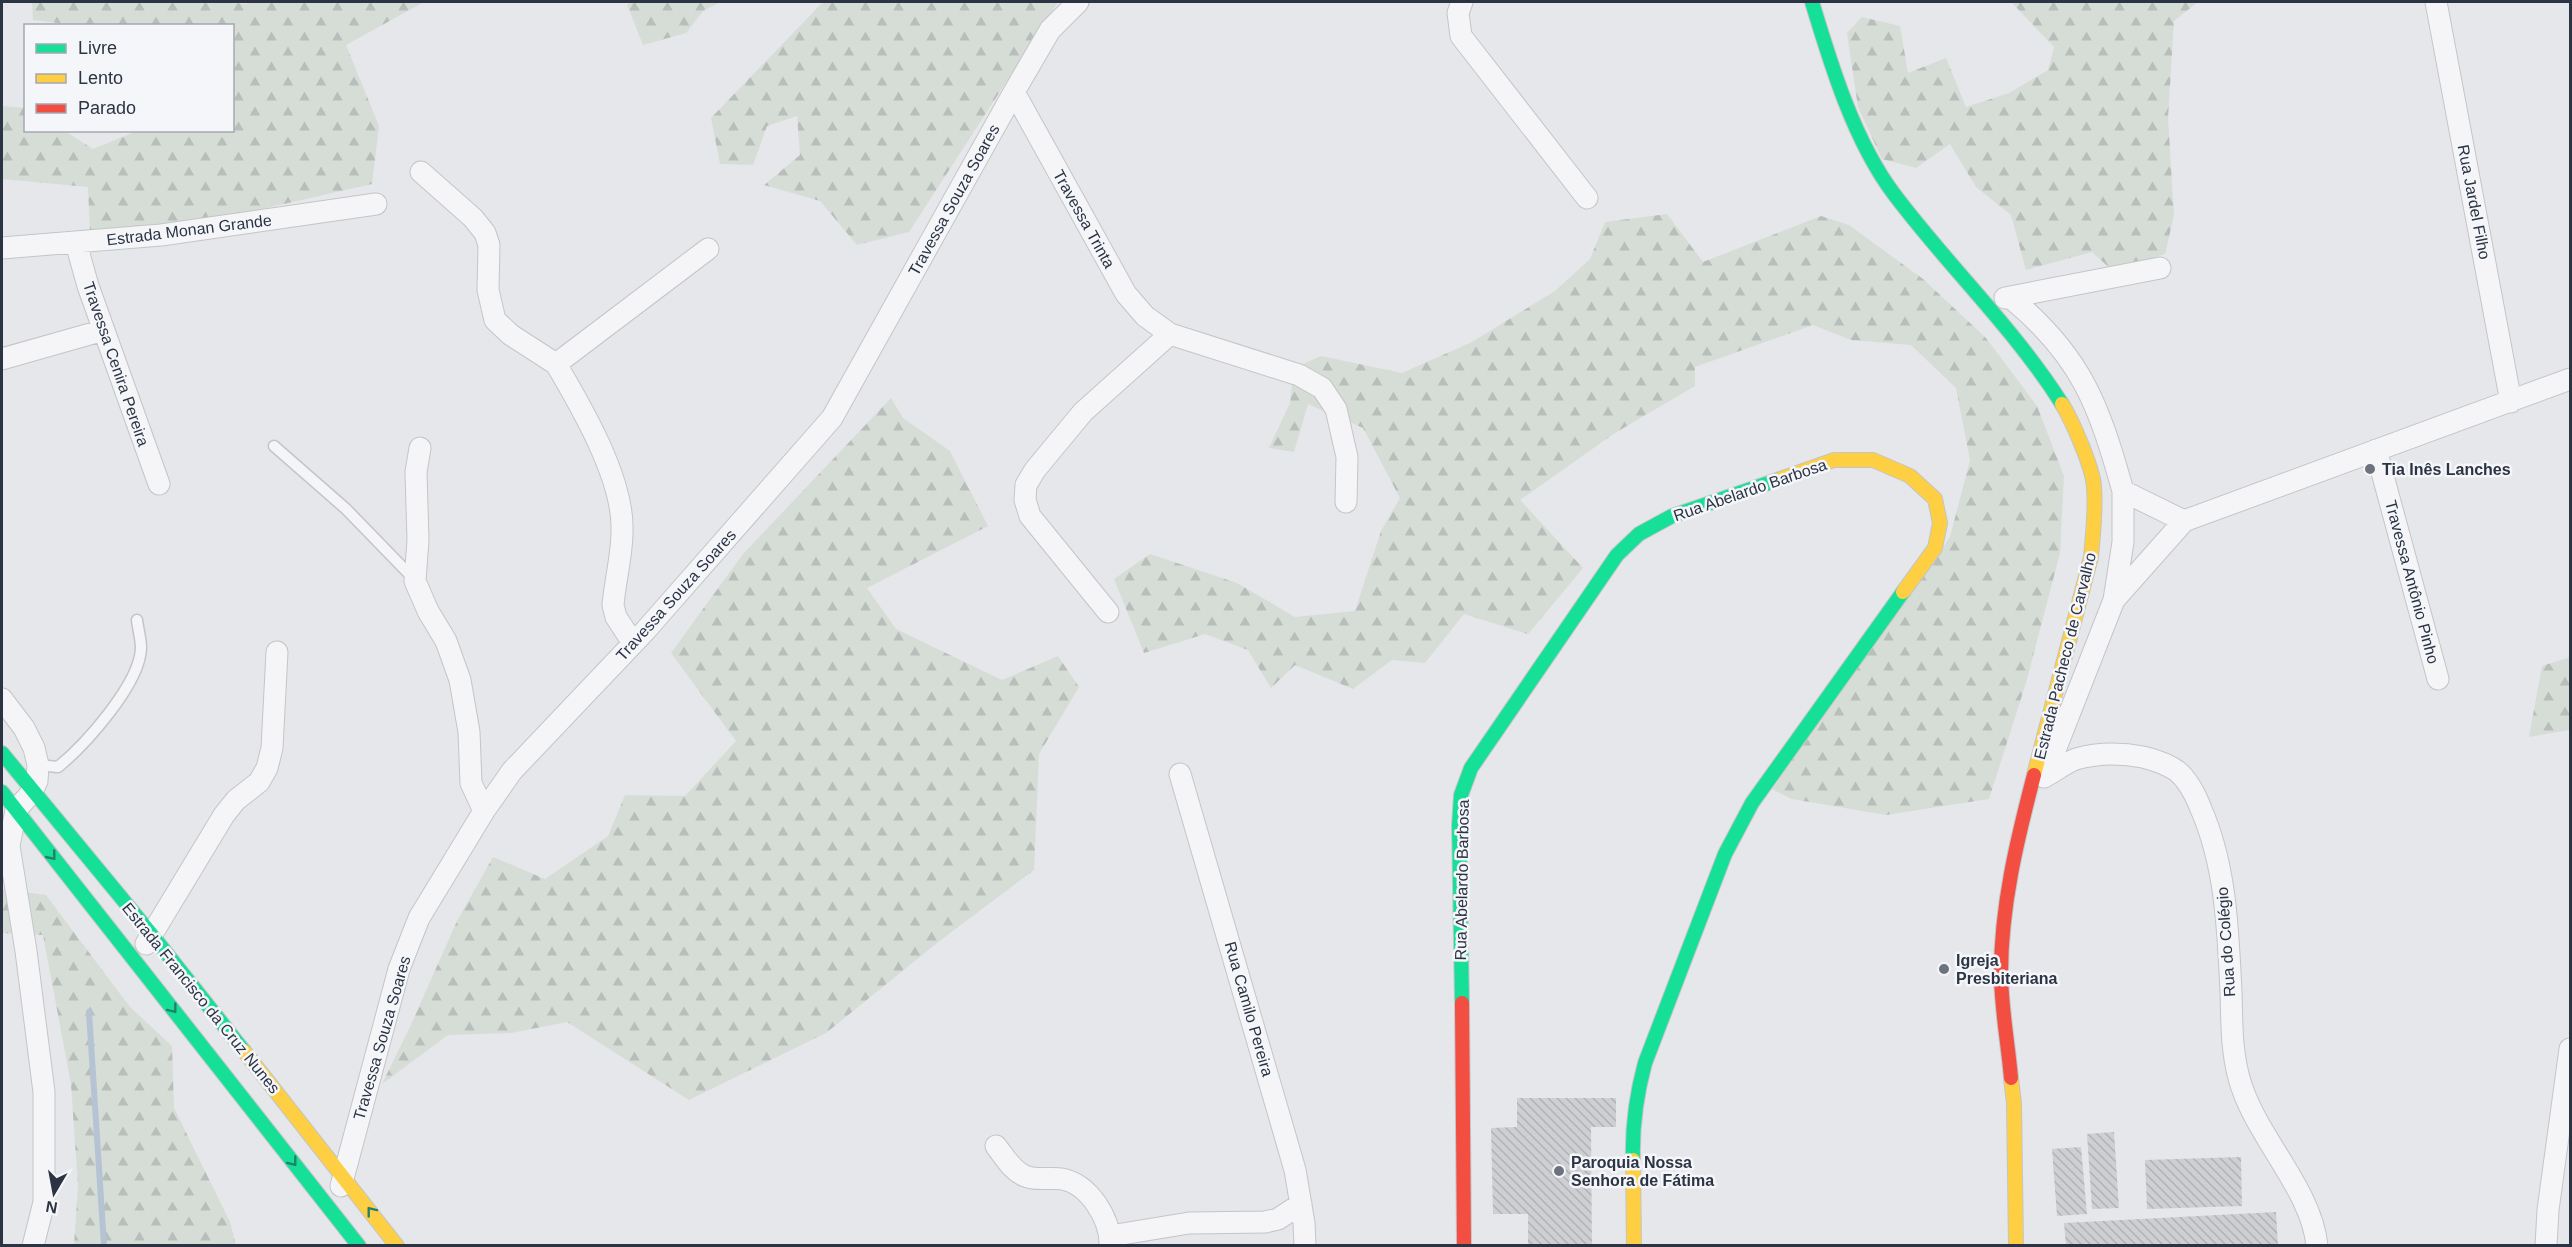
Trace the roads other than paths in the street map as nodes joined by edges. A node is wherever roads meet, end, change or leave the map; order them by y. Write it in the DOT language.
graph roads {
  1 [pos="1078,2"];
  2 [pos="1462,2"];
  3 [pos="1812,2"];
  4 [pos="2436,2"];
  5 [pos="1014,92"];
  6 [pos="421,172"];
  7 [pos="1587,198"];
  8 [pos="376,204"];
  9 [pos="76,243"];
  10 [pos="2,248"];
  11 [pos="708,249"];
  12 [pos="2160,268"];
  13 [pos="1983,298"];
  14 [pos="2012,299"];
  15 [pos="104,330"];
  16 [pos="1170,334"];
  17 [pos="2,359"];
  18 [pos="556,364"];
  19 [pos="2571,379"];
  20 [pos="2511,402"];
  21 [pos="274,446"];
  22 [pos="420,448"];
  23 [pos="2376,450"];
  24 [pos="159,484"];
  25 [pos="2123,491"];
  26 [pos="1346,502"];
  27 [pos="2184,521"];
  28 [pos="415,581"];
  29 [pos="2114,600"];
  30 [pos="1108,612"];
  31 [pos="137,620"];
  32 [pos="633,643"];
  33 [pos="277,651"];
  34 [pos="2438,679"];
  35 [pos="2,699"];
  36 [pos="2,753"];
  37 [pos="38,765"];
  38 [pos="1180,774"];
  39 [pos="2044,777"];
  40 [pos="2,792"];
  41 [pos="32,792"];
  42 [pos="16,810"];
  43 [pos="484,811"];
  44 [pos="2023,817"];
  45 [pos="152,935"];
  46 [pos="134,958"];
  47 [pos="2571,1049"];
  48 [pos="996,1146"];
  49 [pos="344,1177"];
  50 [pos="1301,1204"];
  51 [pos="332,1212"];
  52 [pos="1110,1241"];
  53 [pos="33,1245"];
  54 [pos="358,1245"];
  55 [pos="397,1245"];
  56 [pos="1305,1245"];
  57 [pos="1464,1245"];
  58 [pos="1634,1245"];
  59 [pos="2016,1245"];
  60 [pos="2317,1245"];
  61 [pos="2546,1245"];
  1 -- 5 [label="street, Travessa Souza Soares"];
  2 -- 7 [label="street"];
  3 -- 13 [label="main road, Estrada Pacheco de Carvalho"];
  4 -- 20 [label="street, Rua Jardel Filho"];
  5 -- 16 [label="street, Travessa Trinta"];
  5 -- 32 [label="street, Travessa Souza Soares"];
  6 -- 18 [label="street"];
  8 -- 9 [label="street, Estrada Monan Grande"];
  9 -- 10 [label="street, Estrada Monan Grande"];
  9 -- 15 [label="street, Travessa Cenira Pereira"];
  11 -- 18 [label="street"];
  12 -- 14 [label="street"];
  13 -- 14 [label="street"];
  13 -- 44 [label="main road, Estrada Pacheco de Carvalho"];
  14 -- 25 [label="street"];
  15 -- 17 [label="street"];
  15 -- 24 [label="street, Travessa Cenira Pereira"];
  16 -- 26 [label="street, Travessa Trinta"];
  16 -- 30 [label="street"];
  18 -- 32 [label="street"];
  19 -- 20 [label="street"];
  20 -- 23 [label="street"];
  21 -- 28 [label="lane"];
  22 -- 28 [label="street"];
  23 -- 27 [label="street"];
  23 -- 34 [label="street, Travessa Antônio Pinho"];
  25 -- 27 [label="street"];
  25 -- 29 [label="street"];
  27 -- 29 [label="street"];
  28 -- 43 [label="street"];
  29 -- 39 [label="street"];
  31 -- 37 [label="lane"];
  32 -- 43 [label="street, Travessa Souza Soares"];
  33 -- 45 [label="street"];
  35 -- 37 [label="street"];
  36 -- 41 [label="main road, Estrada Francisco da Cruz Nunes"];
  37 -- 41 [label="street"];
  38 -- 50 [label="street, Rua Camilo Pereira"];
  39 -- 44 [label="street"];
  39 -- 60 [label="street, Rua do Colégio"];
  40 -- 42 [label="main road, Estrada Francisco da Cruz Nunes"];
  41 -- 42 [label="street"];
  41 -- 45 [label="main road, Estrada Francisco da Cruz Nunes"];
  42 -- 46 [label="main road, Estrada Francisco da Cruz Nunes, one-way"];
  42 -- 53 [label="street"];
  43 -- 49 [label="street, Travessa Souza Soares"];
  44 -- 59 [label="main road, Estrada Pacheco de Carvalho"];
  45 -- 46 [label="street"];
  45 -- 49 [label="main road, Estrada Francisco da Cruz Nunes"];
  46 -- 51 [label="main road, Estrada Francisco da Cruz Nunes, one-way"];
  47 -- 61 [label="street"];
  48 -- 52 [label="street"];
  49 -- 51 [label="street, Travessa Souza Soares"];
  55 -- 49 [label="main road, Estrada Francisco da Cruz Nunes, one-way"];
  50 -- 52 [label="street"];
  50 -- 56 [label="street, Rua Camilo Pereira"];
  51 -- 54 [label="main road, Estrada Francisco da Cruz Nunes"];
  57 -- 58 [label="main road, Rua Abelardo Barbosa"];
}
